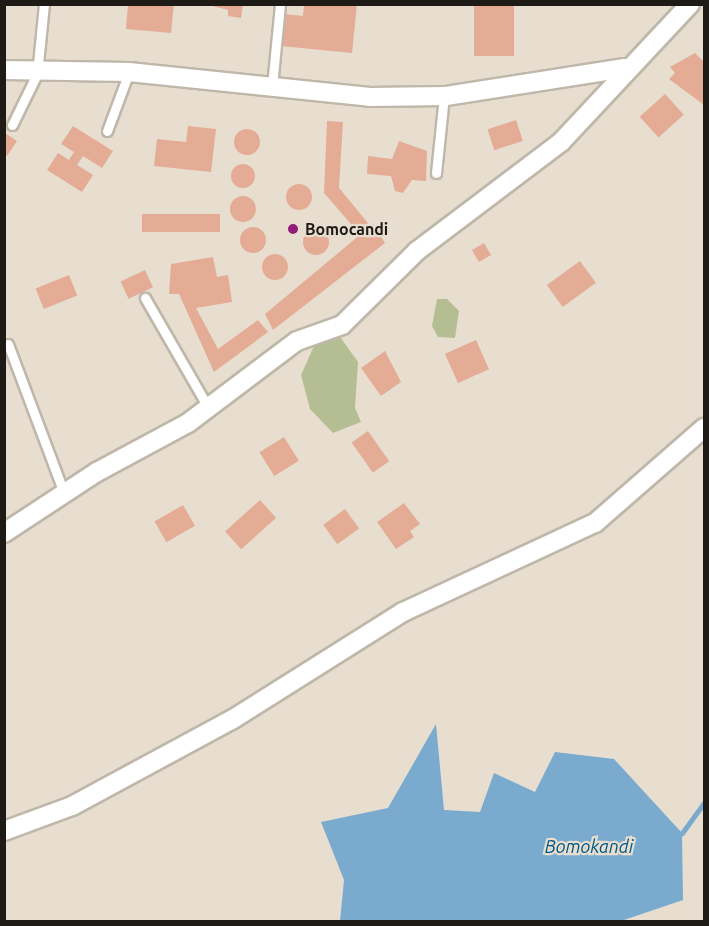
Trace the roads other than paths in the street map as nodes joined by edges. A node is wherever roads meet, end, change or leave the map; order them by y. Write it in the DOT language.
graph roads {
  1 [pos="44,4"];
  2 [pos="280,4"];
  3 [pos="690,4"];
  4 [pos="625,68"];
  5 [pos="4,70"];
  6 [pos="129,72"];
  7 [pos="37,74"];
  8 [pos="272,86"];
  9 [pos="444,96"];
  10 [pos="12,125"];
  11 [pos="107,131"];
  12 [pos="436,173"];
  13 [pos="145,298"];
  14 [pos="8,344"];
  15 [pos="209,409"];
  16 [pos="705,428"];
  17 [pos="65,496"];
  18 [pos="4,533"];
  19 [pos="4,831"];
  1 -- 7 [label="lane"];
  2 -- 8 [label="lane"];
  3 -- 4 [label="street"];
  4 -- 9 [label="street"];
  4 -- 15 [label="street"];
  5 -- 7 [label="street"];
  6 -- 7 [label="street"];
  6 -- 8 [label="street"];
  6 -- 11 [label="lane"];
  7 -- 10 [label="lane"];
  8 -- 9 [label="street"];
  9 -- 12 [label="lane"];
  13 -- 15 [label="lane"];
  14 -- 17 [label="lane"];
  15 -- 17 [label="street"];
  16 -- 19 [label="street"];
  17 -- 18 [label="street"];
}
